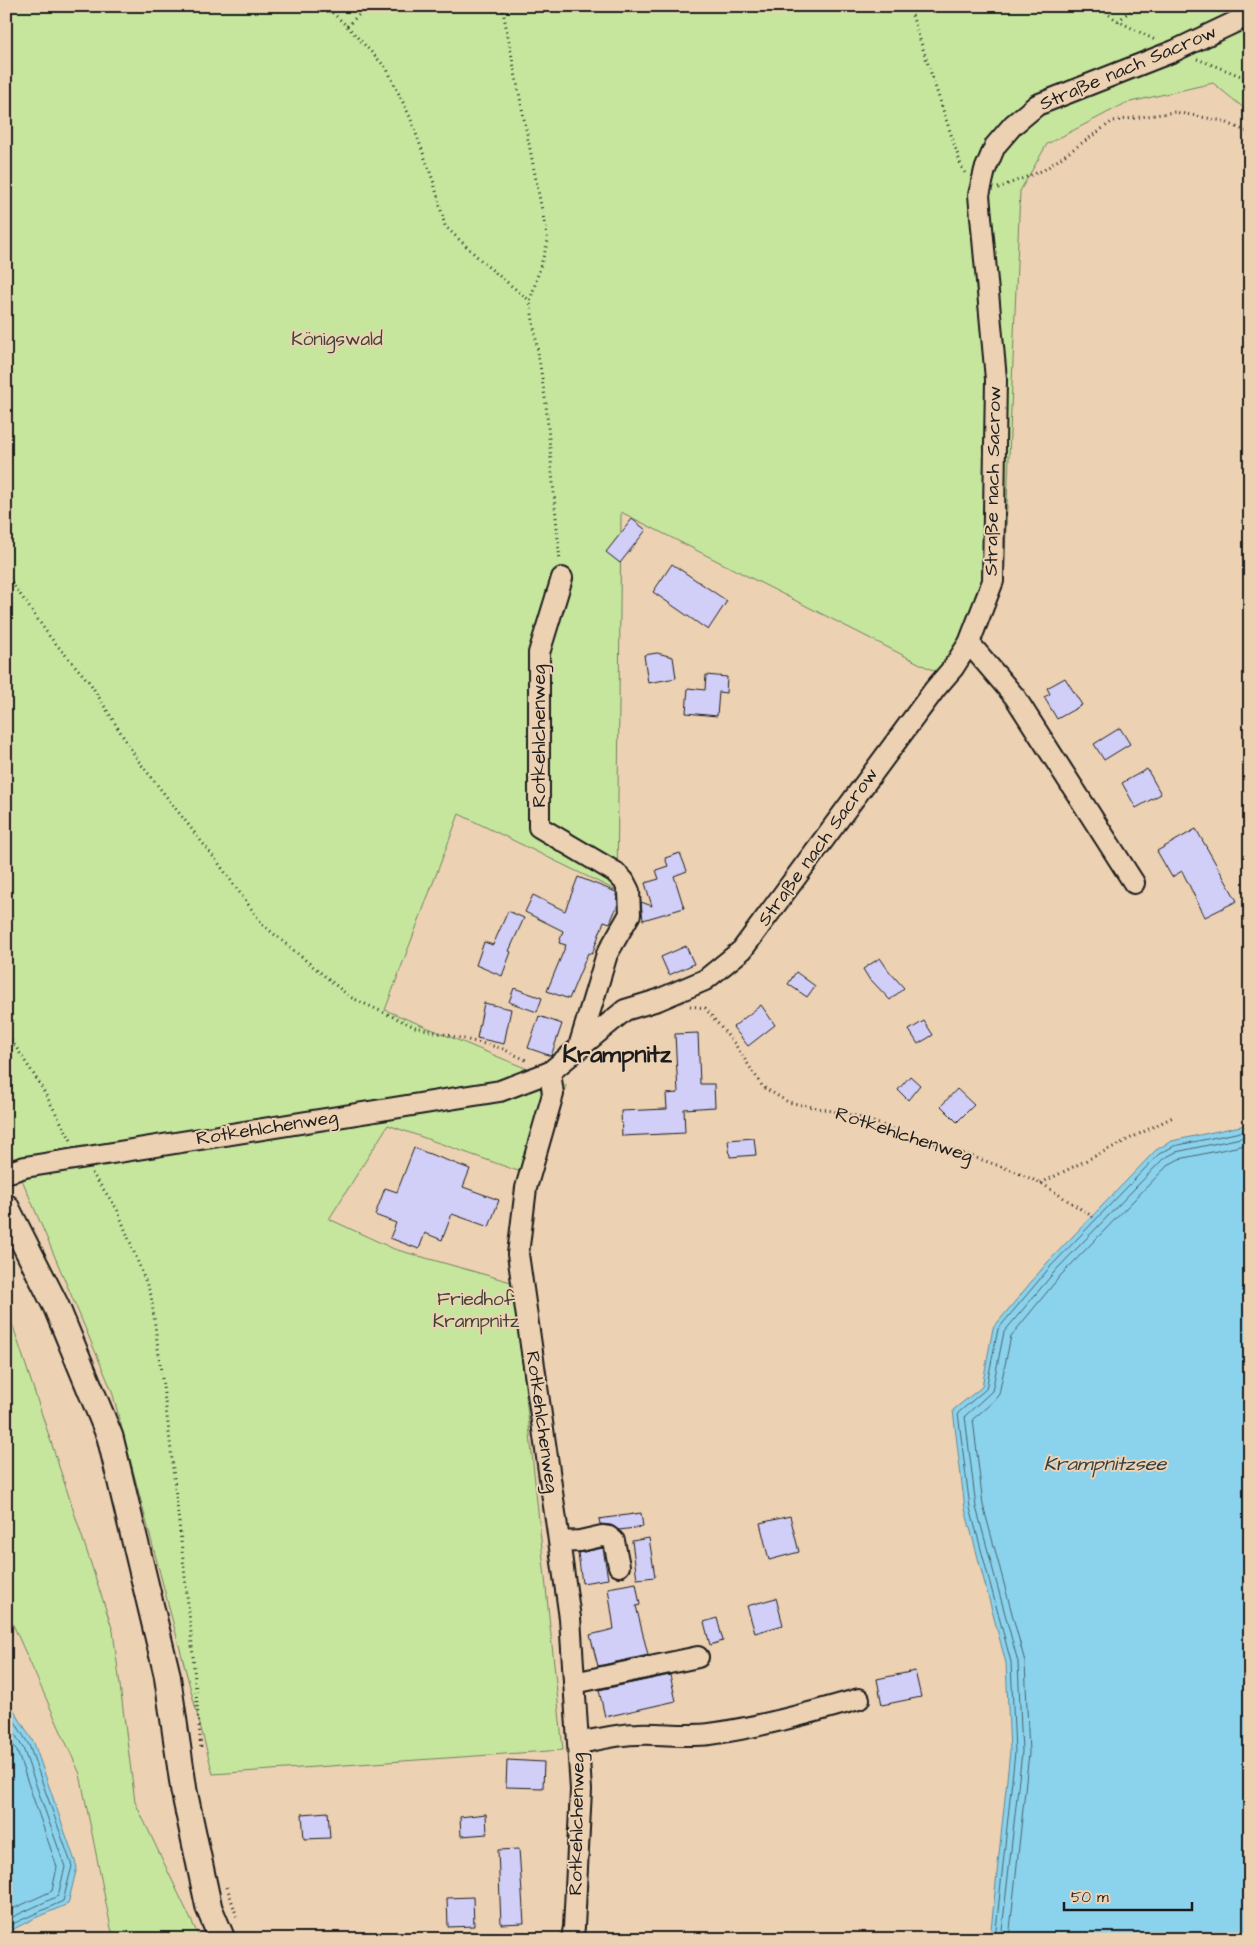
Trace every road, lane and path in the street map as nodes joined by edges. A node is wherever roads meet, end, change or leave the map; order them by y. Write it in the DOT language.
graph roads {
  1 [pos="325,6"];
  2 [pos="368,6"];
  3 [pos="502,6"];
  4 [pos="909,6"];
  5 [pos="1097,6"];
  6 [pos="1136,6"];
  7 [pos="1250,15"];
  8 [pos="1118,21"];
  9 [pos="347,26"];
  10 [pos="1174,51"];
  11 [pos="1250,83"];
  12 [pos="1250,133"];
  13 [pos="979,195"];
  14 [pos="530,301"];
  15 [pos="6,574"];
  16 [pos="562,578"];
  17 [pos="969,643"];
  18 [pos="1134,883"];
  19 [pos="658,1000"];
  20 [pos="6,1032"];
  21 [pos="578,1050"];
  22 [pos="550,1072"];
  23 [pos="1174,1117"];
  24 [pos="81,1158"];
  25 [pos="6,1172"];
  26 [pos="1041,1184"];
  27 [pos="6,1207"];
  28 [pos="1093,1217"];
  29 [pos="559,1542"];
  30 [pos="618,1566"];
  31 [pos="698,1657"];
  32 [pos="574,1684"];
  33 [pos="859,1699"];
  34 [pos="578,1743"];
  35 [pos="201,1757"];
  36 [pos="226,1882"];
  37 [pos="238,1920"];
  38 [pos="222,1939"];
  39 [pos="572,1939"];
  1 -- 9 [label="path"];
  2 -- 9 [label="path"];
  3 -- 14 [label="path"];
  4 -- 13 [label="path"];
  5 -- 8 [label="path"];
  6 -- 8 [label="path"];
  7 -- 10 [label="street, Straße nach Sacrow"];
  8 -- 10 [label="path"];
  9 -- 14 [label="path"];
  10 -- 11 [label="path"];
  10 -- 13 [label="street, Straße nach Sacrow"];
  12 -- 13 [label="path"];
  13 -- 17 [label="street, Straße nach Sacrow"];
  14 -- 16 [label="path"];
  15 -- 22 [label="path"];
  16 -- 21 [label="street, Rotkehlchenweg"];
  17 -- 18 [label="street"];
  17 -- 19 [label="street, Straße nach Sacrow"];
  19 -- 21 [label="street, Straße nach Sacrow"];
  19 -- 26 [label="path, Rotkehlchenweg"];
  20 -- 24 [label="path"];
  21 -- 22 [label="street, Straße nach Sacrow"];
  22 -- 24 [label="street, Rotkehlchenweg"];
  22 -- 29 [label="street, Rotkehlchenweg"];
  23 -- 26 [label="path"];
  24 -- 25 [label="street, Rotkehlchenweg"];
  24 -- 35 [label="path"];
  26 -- 28 [label="path, Rotkehlchenweg"];
  27 -- 38 [label="main road"];
  29 -- 30 [label="street"];
  29 -- 32 [label="street, Rotkehlchenweg"];
  31 -- 32 [label="street"];
  32 -- 34 [label="street, Rotkehlchenweg"];
  33 -- 34 [label="street"];
  34 -- 39 [label="street, Rotkehlchenweg"];
  36 -- 37 [label="path"];
}
